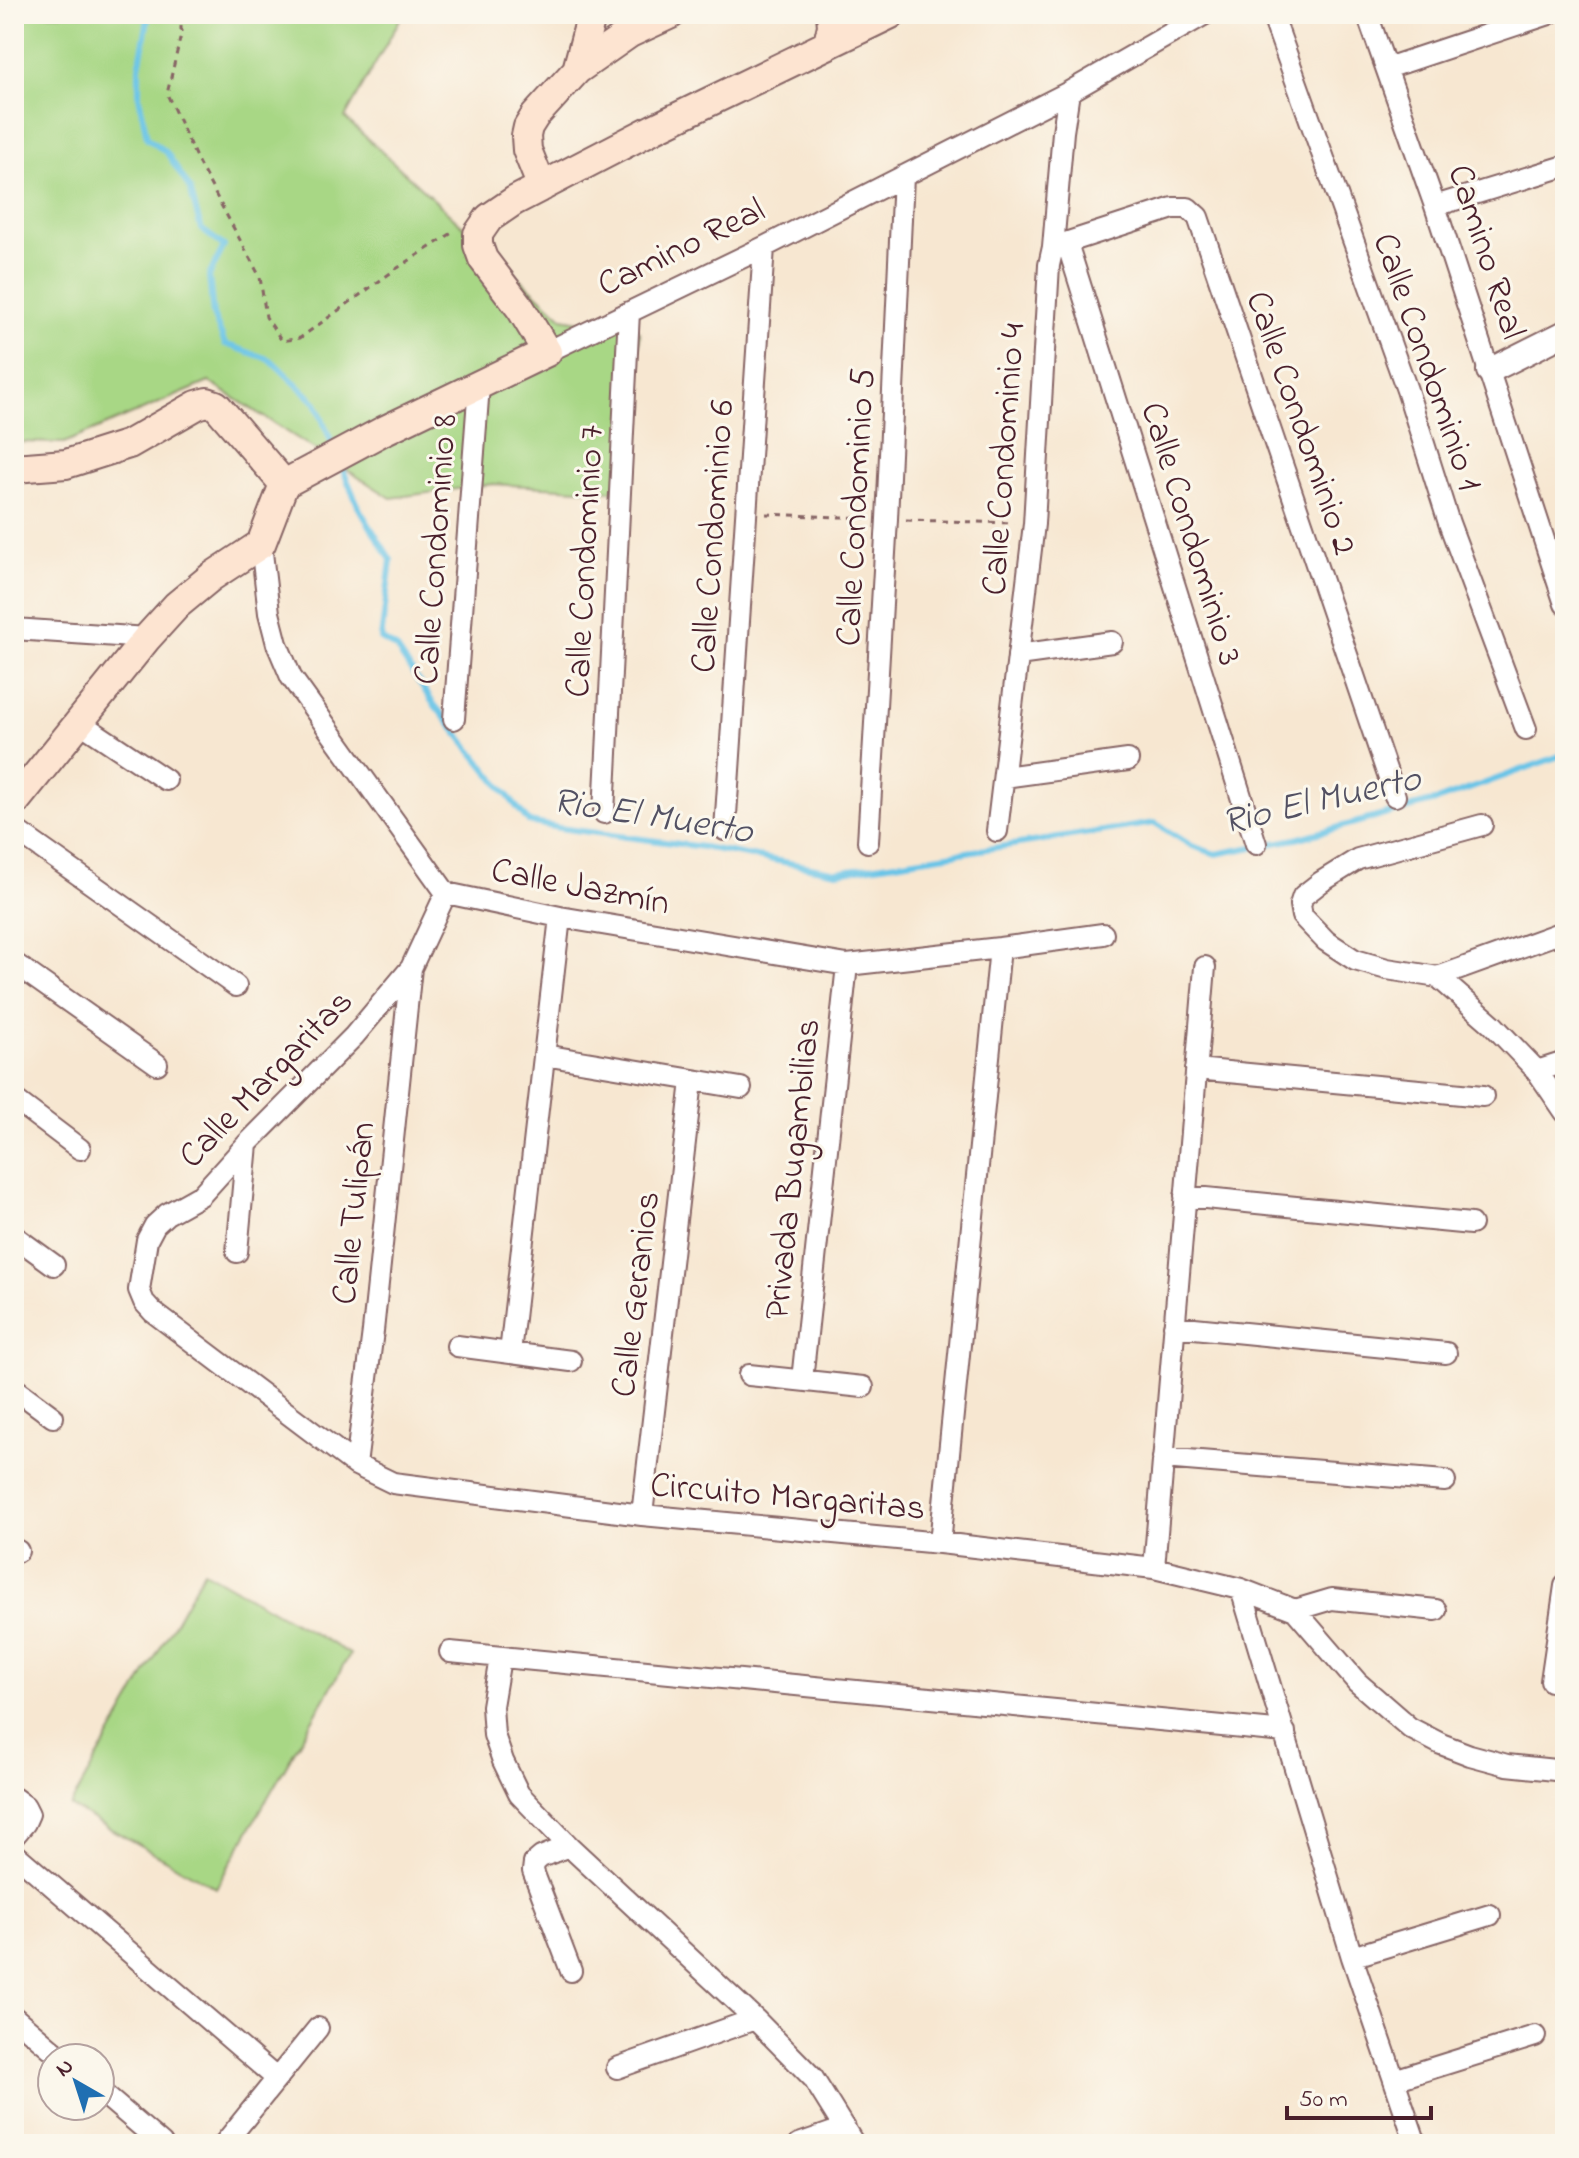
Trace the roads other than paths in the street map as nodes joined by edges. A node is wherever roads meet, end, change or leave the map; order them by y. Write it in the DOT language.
graph roads {
  1 [pos="592,14"];
  2 [pos="831,14"];
  3 [pos="1205,14"];
  4 [pos="1272,14"];
  5 [pos="1367,14"];
  6 [pos="1549,14"];
  7 [pos="664,15"];
  8 [pos="886,15"];
  9 [pos="828,43"];
  10 [pos="1387,68"];
  11 [pos="577,70"];
  12 [pos="1069,92"];
  13 [pos="1565,166"];
  14 [pos="903,176"];
  15 [pos="542,187"];
  16 [pos="1435,206"];
  17 [pos="1060,245"];
  18 [pos="764,247"];
  19 [pos="629,312"];
  20 [pos="1565,333"];
  21 [pos="547,352"];
  22 [pos="1489,371"];
  23 [pos="479,385"];
  24 [pos="14,468"];
  25 [pos="291,481"];
  26 [pos="261,544"];
  27 [pos="1565,604"];
  28 [pos="14,629"];
  29 [pos="147,638"];
  30 [pos="1112,642"];
  31 [pos="1018,655"];
  32 [pos="454,719"];
  33 [pos="79,722"];
  34 [pos="1526,729"];
  35 [pos="1128,760"];
  36 [pos="1004,777"];
  37 [pos="166,780"];
  38 [pos="1395,796"];
  39 [pos="14,803"];
  40 [pos="604,813"];
  41 [pos="1482,825"];
  42 [pos="14,829"];
  43 [pos="725,830"];
  44 [pos="997,831"];
  45 [pos="868,842"];
  46 [pos="1256,844"];
  47 [pos="446,893"];
  48 [pos="560,917"];
  49 [pos="1565,931"];
  50 [pos="1103,934"];
  51 [pos="1000,948"];
  52 [pos="14,963"];
  53 [pos="847,965"];
  54 [pos="1205,967"];
  55 [pos="411,968"];
  56 [pos="1438,977"];
  57 [pos="236,986"];
  58 [pos="544,1055"];
  59 [pos="1565,1062"];
  60 [pos="157,1064"];
  61 [pos="1196,1069"];
  62 [pos="1537,1071"];
  63 [pos="692,1081"];
  64 [pos="741,1088"];
  65 [pos="1483,1096"];
  66 [pos="14,1099"];
  67 [pos="1565,1112"];
  68 [pos="247,1144"];
  69 [pos="80,1149"];
  70 [pos="1185,1196"];
  71 [pos="1471,1224"];
  72 [pos="14,1236"];
  73 [pos="237,1252"];
  74 [pos="54,1265"];
  75 [pos="144,1302"];
  76 [pos="1174,1326"];
  77 [pos="457,1346"];
  78 [pos="510,1353"];
  79 [pos="1446,1353"];
  80 [pos="571,1361"];
  81 [pos="749,1375"];
  82 [pos="802,1380"];
  83 [pos="863,1387"];
  84 [pos="14,1388"];
  85 [pos="53,1417"];
  86 [pos="1163,1458"];
  87 [pos="356,1465"];
  88 [pos="1445,1481"];
  89 [pos="642,1515"];
  90 [pos="940,1543"];
  91 [pos="1154,1568"];
  92 [pos="1565,1586"];
  93 [pos="1241,1589"];
  94 [pos="1295,1610"];
  95 [pos="1436,1610"];
  96 [pos="1563,1615"];
  97 [pos="450,1652"];
  98 [pos="500,1658"];
  99 [pos="1551,1681"];
  100 [pos="1285,1732"];
  101 [pos="1565,1760"];
  102 [pos="1543,1768"];
  103 [pos="1565,1771"];
  104 [pos="14,1798"];
  105 [pos="14,1836"];
  106 [pos="569,1846"];
  107 [pos="14,1853"];
  108 [pos="1490,1915"];
  109 [pos="1352,1957"];
  110 [pos="571,1971"];
  111 [pos="14,2017"];
  112 [pos="755,2019"];
  113 [pos="318,2028"];
  114 [pos="1535,2036"];
  115 [pos="43,2042"];
  116 [pos="617,2068"];
  117 [pos="276,2078"];
  118 [pos="1394,2080"];
  119 [pos="116,2105"];
  120 [pos="850,2136"];
  121 [pos="162,2144"];
  122 [pos="224,2144"];
  123 [pos="799,2144"];
  124 [pos="1416,2144"];
  1 -- 11 [label="main road"];
  2 -- 9 [label="main road"];
  3 -- 12 [label="street, Camino Real"];
  4 -- 34 [label="street, Calle Condominio 1"];
  5 -- 10 [label="street, Camino Real"];
  6 -- 10 [label="street"];
  7 -- 11 [label="main road"];
  8 -- 9 [label="main road"];
  9 -- 15 [label="main road"];
  10 -- 16 [label="street, Camino Real"];
  11 -- 15 [label="main road"];
  12 -- 14 [label="street, Camino Real"];
  12 -- 17 [label="street, Calle Condominio 4"];
  13 -- 16 [label="street"];
  14 -- 18 [label="street, Camino Real"];
  14 -- 45 [label="street, Calle Condominio 5"];
  15 -- 21 [label="main road"];
  16 -- 22 [label="street, Camino Real"];
  17 -- 31 [label="street, Calle Condominio 4"];
  17 -- 38 [label="street, Calle Condominio 2"];
  17 -- 46 [label="street, Calle Condominio 3"];
  18 -- 19 [label="street, Camino Real"];
  18 -- 43 [label="street, Calle Condominio 6"];
  19 -- 21 [label="street, Camino Real"];
  19 -- 40 [label="street, Calle Condominio 7"];
  20 -- 22 [label="street"];
  21 -- 23 [label="main road, Camino Real"];
  22 -- 27 [label="street, Camino Real"];
  23 -- 25 [label="main road, Camino Real"];
  23 -- 32 [label="street, Calle Condominio 8"];
  24 -- 25 [label="main road"];
  25 -- 26 [label="main road"];
  26 -- 29 [label="main road"];
  26 -- 47 [label="street, Calle Jazmín"];
  28 -- 29 [label="street"];
  29 -- 33 [label="main road"];
  30 -- 31 [label="street"];
  31 -- 36 [label="street, Calle Condominio 4"];
  33 -- 37 [label="street"];
  33 -- 39 [label="main road"];
  35 -- 36 [label="street"];
  36 -- 44 [label="street, Calle Condominio 4"];
  41 -- 56 [label="street"];
  42 -- 57 [label="street"];
  47 -- 48 [label="street, Calle Jazmín"];
  47 -- 55 [label="street, Calle Margaritas"];
  48 -- 53 [label="street, Calle Jazmín"];
  48 -- 58 [label="street"];
  49 -- 56 [label="street"];
  50 -- 51 [label="street, Calle Jazmín"];
  51 -- 53 [label="street, Calle Jazmín"];
  51 -- 90 [label="street, Circuito Margaritas"];
  52 -- 60 [label="street"];
  53 -- 82 [label="street, Privada Bugambilias"];
  54 -- 61 [label="street"];
  55 -- 68 [label="street, Calle Margaritas"];
  55 -- 87 [label="street, Calle Tulipán"];
  56 -- 62 [label="street"];
  58 -- 63 [label="street"];
  58 -- 78 [label="street"];
  59 -- 62 [label="street"];
  61 -- 65 [label="street"];
  61 -- 70 [label="street"];
  62 -- 67 [label="street"];
  63 -- 64 [label="street"];
  63 -- 89 [label="street, Calle Geranios"];
  66 -- 69 [label="street"];
  68 -- 73 [label="street"];
  68 -- 75 [label="street, Calle Margaritas"];
  70 -- 71 [label="street"];
  70 -- 76 [label="street"];
  72 -- 74 [label="street"];
  75 -- 87 [label="street, Circuito Margaritas"];
  76 -- 79 [label="street"];
  76 -- 86 [label="street"];
  77 -- 78 [label="street"];
  78 -- 80 [label="street"];
  81 -- 82 [label="street"];
  82 -- 83 [label="street"];
  84 -- 85 [label="street"];
  86 -- 88 [label="street"];
  86 -- 91 [label="street"];
  87 -- 89 [label="street, Circuito Margaritas"];
  89 -- 90 [label="street, Circuito Margaritas"];
  90 -- 91 [label="street"];
  91 -- 93 [label="street"];
  92 -- 96 [label="street"];
  93 -- 94 [label="street"];
  93 -- 100 [label="street"];
  94 -- 95 [label="street"];
  94 -- 102 [label="street"];
  96 -- 99 [label="street"];
  97 -- 98 [label="street"];
  98 -- 100 [label="street"];
  98 -- 106 [label="street"];
  100 -- 109 [label="street"];
  101 -- 102 [label="street"];
  102 -- 103 [label="street"];
  104 -- 105 [label="street"];
  106 -- 110 [label="street"];
  106 -- 112 [label="street"];
  107 -- 117 [label="street"];
  108 -- 109 [label="street"];
  109 -- 118 [label="street"];
  111 -- 115 [label="street"];
  112 -- 116 [label="street"];
  112 -- 120 [label="street"];
  113 -- 117 [label="street"];
  114 -- 118 [label="street"];
  117 -- 122 [label="street"];
  118 -- 124 [label="street"];
  119 -- 121 [label="street"];
  120 -- 123 [label="street"];
}
